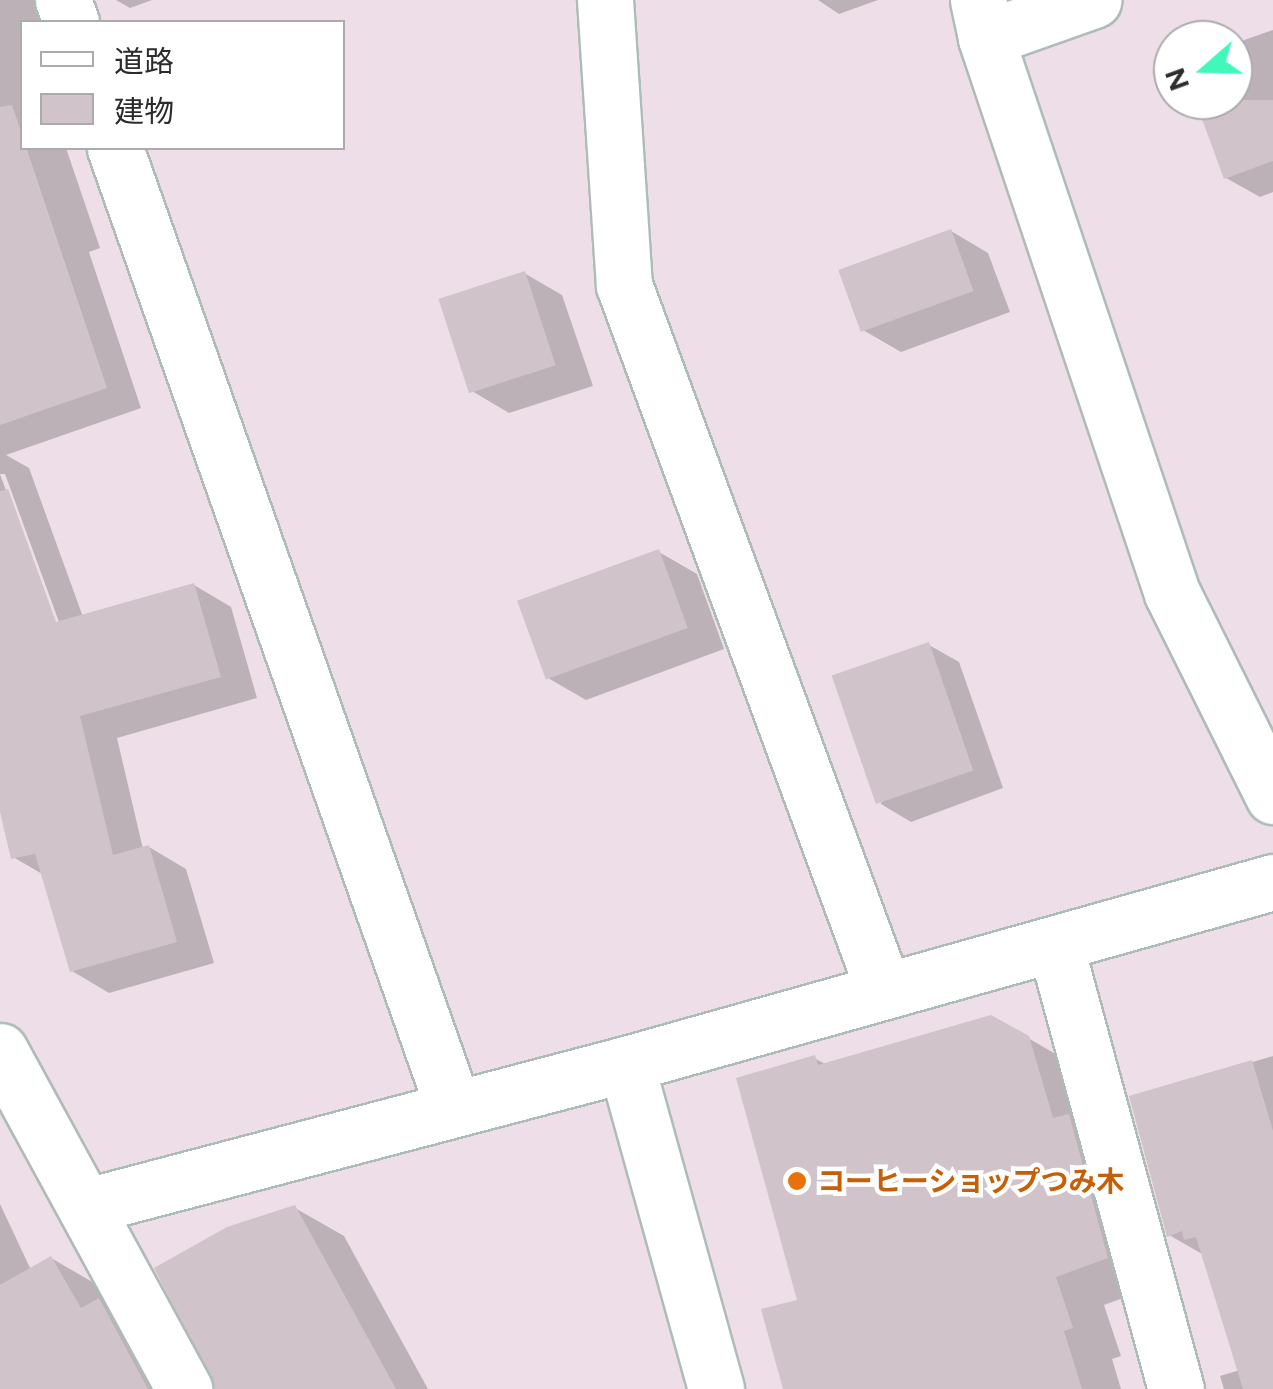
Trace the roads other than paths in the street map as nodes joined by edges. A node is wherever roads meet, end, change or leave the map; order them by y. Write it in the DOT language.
graph roads {
  1 [pos="605,0"];
  2 [pos="1094,0"];
  3 [pos="982,19"];
  4 [pos="116,150"];
  5 [pos="1273,796"];
  6 [pos="1271,892"];
  7 [pos="1055,944"];
  8 [pos="884,991"];
  9 [pos="0,1051"];
  10 [pos="626,1064"];
  11 [pos="453,1107"];
  12 [pos="86,1206"];
  13 [pos="184,1389"];
  14 [pos="716,1389"];
  15 [pos="1176,1389"];
  1 -- 8 [label="street"];
  2 -- 3 [label="street"];
  3 -- 5 [label="street"];
  4 -- 11 [label="street"];
  6 -- 7 [label="street"];
  7 -- 8 [label="street"];
  7 -- 15 [label="street"];
  8 -- 10 [label="street"];
  9 -- 12 [label="street"];
  10 -- 11 [label="street"];
  10 -- 14 [label="street"];
  11 -- 12 [label="street"];
  12 -- 13 [label="street"];
}
